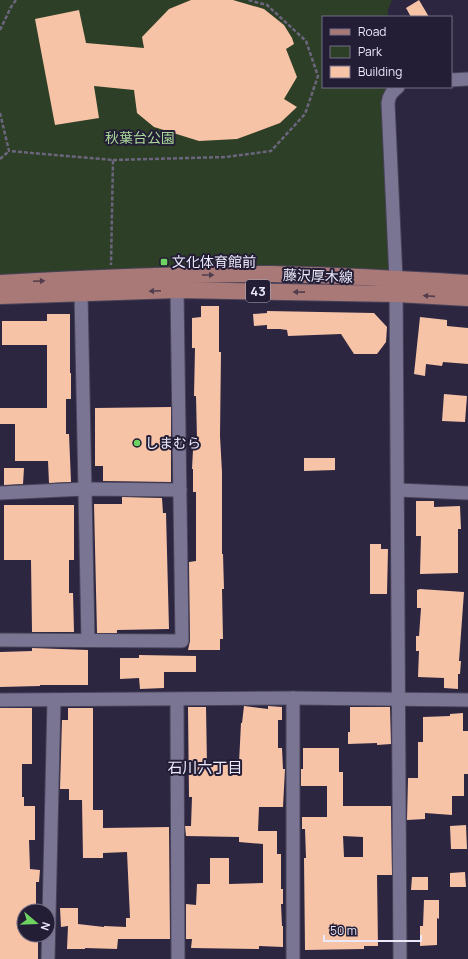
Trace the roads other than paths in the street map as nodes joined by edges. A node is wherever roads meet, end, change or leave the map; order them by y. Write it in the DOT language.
graph roads {
  1 [pos="468,79"];
  2 [pos="452,80"];
  3 [pos="397,88"];
  4 [pos="0,283"];
  5 [pos="468,283"];
  6 [pos="396,286"];
  7 [pos="177,290"];
  8 [pos="81,293"];
  9 [pos="0,296"];
  10 [pos="468,298"];
  11 [pos="86,489"];
  12 [pos="180,490"];
  13 [pos="398,490"];
  14 [pos="0,493"];
  15 [pos="468,493"];
  16 [pos="0,640"];
  17 [pos="88,640"];
  18 [pos="293,698"];
  19 [pos="399,698"];
  20 [pos="0,700"];
  21 [pos="54,700"];
  22 [pos="177,700"];
  23 [pos="468,700"];
  24 [pos="48,959"];
  25 [pos="178,959"];
  26 [pos="293,959"];
  27 [pos="400,959"];
  1 -- 2 [label="street"];
  3 -- 6 [label="street"];
  4 -- 6 [label="main road, 藤沢厚木線 / 43, one-way"];
  5 -- 6 [label="main road, 藤沢厚木線 / 43"];
  6 -- 7 [label="main road, 藤沢厚木線 / 43, one-way"];
  10 -- 6 [label="main road, 藤沢厚木線 / 43, one-way"];
  6 -- 13 [label="street"];
  7 -- 8 [label="main road, 藤沢厚木線 / 43, one-way"];
  7 -- 12 [label="street"];
  8 -- 9 [label="main road, 藤沢厚木線 / 43"];
  8 -- 11 [label="street"];
  11 -- 12 [label="street"];
  11 -- 14 [label="street"];
  11 -- 17 [label="street"];
  12 -- 17 [label="street"];
  13 -- 15 [label="street"];
  13 -- 19 [label="street"];
  16 -- 17 [label="street"];
  18 -- 19 [label="street"];
  18 -- 22 [label="street"];
  18 -- 26 [label="street"];
  19 -- 23 [label="street"];
  19 -- 27 [label="street"];
  20 -- 21 [label="street"];
  21 -- 22 [label="street"];
  21 -- 24 [label="street"];
  22 -- 25 [label="street"];
}
